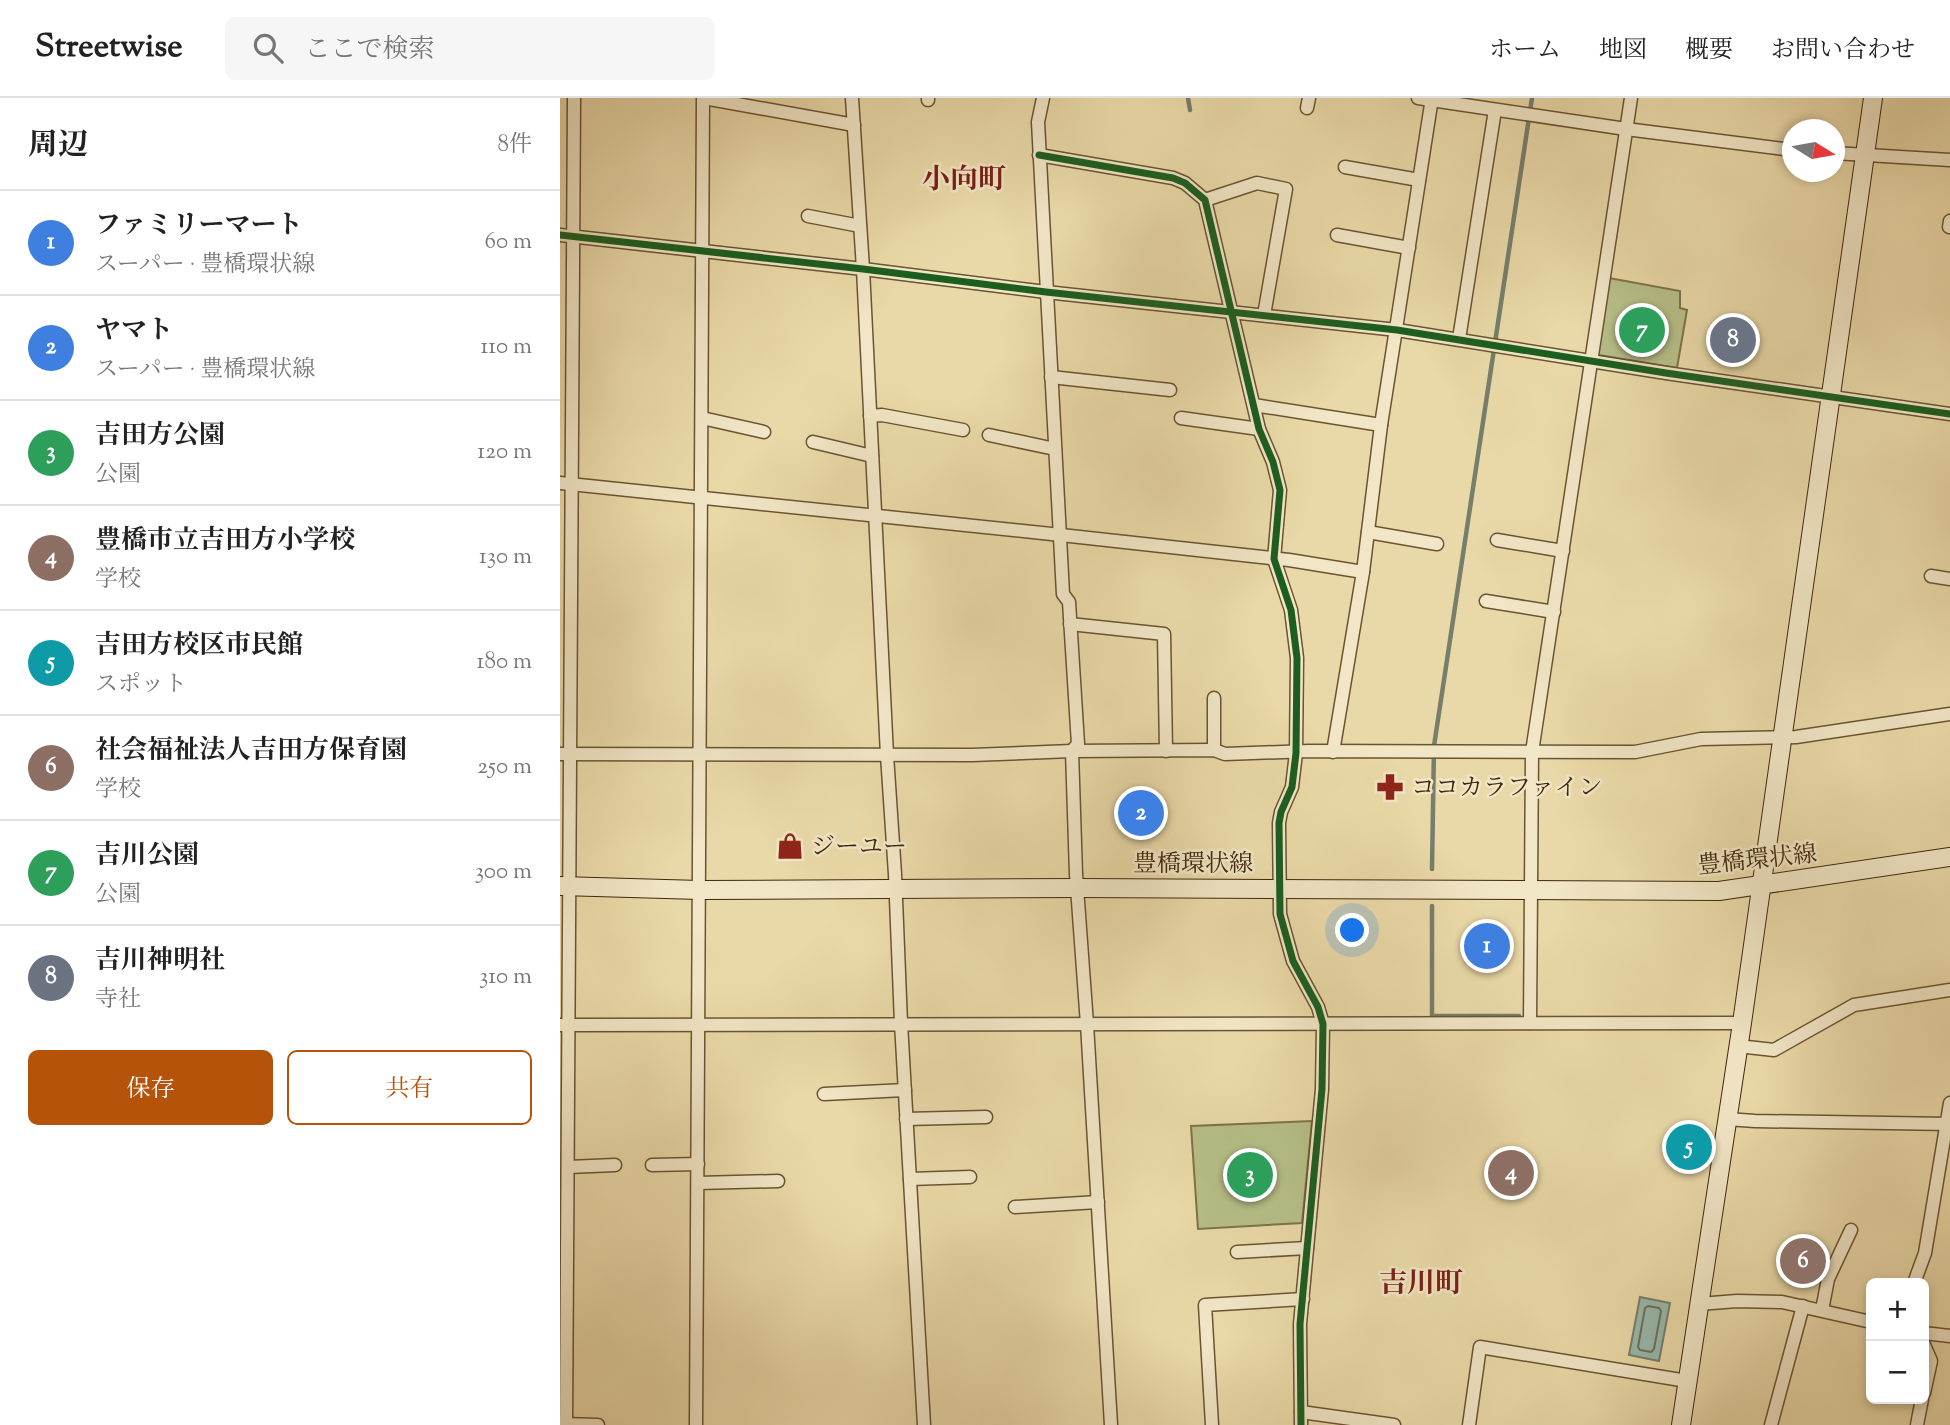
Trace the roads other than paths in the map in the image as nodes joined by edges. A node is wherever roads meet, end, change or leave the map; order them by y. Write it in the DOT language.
graph roads {
  1 [pos="574,98"];
  2 [pos="704,98"];
  3 [pos="852,98"];
  4 [pos="1043,98"];
  5 [pos="1631,98"];
  6 [pos="1873,98"];
  7 [pos="1427,99"];
  8 [pos="1495,110"];
  9 [pos="854,125"];
  10 [pos="1626,129"];
  11 [pos="1782,149"];
  12 [pos="1845,153"];
  13 [pos="1864,154"];
  14 [pos="1039,155"];
  15 [pos="1950,160"];
  16 [pos="1345,167"];
  17 [pos="1419,180"];
  18 [pos="1205,200"];
  19 [pos="808,216"];
  20 [pos="860,226"];
  21 [pos="1337,235"];
  22 [pos="567,236"];
  23 [pos="1409,248"];
  24 [pos="703,251"];
  25 [pos="863,269"];
  26 [pos="1046,292"];
  27 [pos="1233,311"];
  28 [pos="1264,315"];
  29 [pos="1396,330"];
  30 [pos="1459,339"];
  31 [pos="1591,361"];
  32 [pos="1051,377"];
  33 [pos="1170,390"];
  34 [pos="1831,397"];
  35 [pos="1254,405"];
  36 [pos="1950,414"];
  37 [pos="870,416"];
  38 [pos="702,418"];
  39 [pos="1181,418"];
  40 [pos="1381,425"];
  41 [pos="1259,429"];
  42 [pos="963,430"];
  43 [pos="764,432"];
  44 [pos="989,435"];
  45 [pos="813,442"];
  46 [pos="1055,449"];
  47 [pos="872,456"];
  48 [pos="566,484"];
  49 [pos="701,498"];
  50 [pos="876,516"];
  51 [pos="1368,532"];
  52 [pos="1060,535"];
  53 [pos="1497,540"];
  54 [pos="1437,544"];
  55 [pos="1563,551"];
  56 [pos="1274,559"];
  57 [pos="1363,572"];
  58 [pos="1931,576"];
  59 [pos="1950,579"];
  60 [pos="1486,601"];
  61 [pos="1554,612"];
  62 [pos="1070,624"];
  63 [pos="1214,698"];
  64 [pos="1950,714"];
  65 [pos="1782,738"];
  66 [pos="1214,750"];
  67 [pos="1072,751"];
  68 [pos="1166,751"];
  69 [pos="1333,752"];
  70 [pos="1532,752"];
  71 [pos="1296,753"];
  72 [pos="565,754"];
  73 [pos="699,754"];
  74 [pos="887,755"];
  75 [pos="1950,857"];
  76 [pos="564,886"];
  77 [pos="1760,886"];
  78 [pos="895,888"];
  79 [pos="1078,888"];
  80 [pos="1279,888"];
  81 [pos="1532,888"];
  82 [pos="700,890"];
  83 [pos="1950,990"];
  84 [pos="901,1023"];
  85 [pos="1530,1023"];
  86 [pos="1742,1023"];
  87 [pos="699,1024"];
  88 [pos="1087,1024"];
  89 [pos="1323,1024"];
  90 [pos="564,1025"];
  91 [pos="1738,1046"];
  92 [pos="905,1090"];
  93 [pos="824,1094"];
  94 [pos="1950,1103"];
  95 [pos="986,1117"];
  96 [pos="906,1119"];
  97 [pos="1726,1119"];
  98 [pos="1948,1124"];
  99 [pos="698,1164"];
  100 [pos="615,1165"];
  101 [pos="652,1165"];
  102 [pos="568,1167"];
  103 [pos="970,1177"];
  104 [pos="910,1179"];
  105 [pos="778,1181"];
  106 [pos="698,1183"];
  107 [pos="1098,1202"];
  108 [pos="1015,1207"];
  109 [pos="1851,1230"];
  110 [pos="1307,1248"];
  111 [pos="1237,1252"];
  112 [pos="1916,1278"];
  113 [pos="1303,1298"];
  114 [pos="1699,1304"];
  115 [pos="1803,1306"];
  116 [pos="1822,1310"];
  117 [pos="1866,1321"];
  118 [pos="1929,1334"];
  119 [pos="1950,1336"];
  120 [pos="1687,1381"];
  121 [pos="1922,1404"];
  122 [pos="1301,1419"];
  123 [pos="565,1425"];
  124 [pos="598,1425"];
  125 [pos="696,1425"];
  126 [pos="924,1425"];
  127 [pos="1111,1425"];
  128 [pos="1212,1425"];
  129 [pos="1394,1425"];
  130 [pos="1469,1425"];
  131 [pos="1681,1425"];
  132 [pos="1771,1425"];
  133 [pos="1917,1425"];
  1 -- 22 [label="street"];
  2 -- 9 [label="street"];
  2 -- 24 [label="street"];
  3 -- 9 [label="street"];
  4 -- 14 [label="street"];
  5 -- 10 [label="street"];
  6 -- 13 [label="main road"];
  7 -- 8 [label="street"];
  7 -- 17 [label="street"];
  8 -- 10 [label="street"];
  8 -- 30 [label="street"];
  9 -- 20 [label="street"];
  10 -- 11 [label="street"];
  10 -- 31 [label="street"];
  12 -- 13 [label="street"];
  13 -- 15 [label="street"];
  13 -- 34 [label="main road"];
  14 -- 18 [label="street"];
  14 -- 26 [label="street"];
  16 -- 17 [label="street"];
  17 -- 23 [label="street"];
  18 -- 27 [label="street"];
  18 -- 28 [label="street"];
  19 -- 20 [label="street"];
  20 -- 25 [label="street"];
  21 -- 23 [label="street"];
  22 -- 24 [label="street"];
  22 -- 48 [label="street"];
  23 -- 29 [label="street"];
  24 -- 25 [label="street"];
  24 -- 38 [label="street"];
  25 -- 26 [label="street"];
  25 -- 37 [label="street"];
  26 -- 27 [label="street"];
  26 -- 32 [label="street"];
  27 -- 28 [label="street"];
  27 -- 35 [label="street"];
  28 -- 29 [label="street"];
  29 -- 30 [label="street"];
  29 -- 40 [label="street"];
  30 -- 31 [label="street"];
  31 -- 34 [label="street"];
  31 -- 55 [label="street"];
  32 -- 33 [label="street"];
  32 -- 46 [label="street"];
  34 -- 36 [label="street"];
  34 -- 65 [label="main road"];
  35 -- 40 [label="street"];
  35 -- 41 [label="street"];
  37 -- 42 [label="street"];
  37 -- 47 [label="street"];
  38 -- 43 [label="street"];
  38 -- 49 [label="street"];
  39 -- 41 [label="street"];
  40 -- 51 [label="street"];
  41 -- 56 [label="street"];
  44 -- 46 [label="street"];
  45 -- 47 [label="street"];
  46 -- 52 [label="street"];
  47 -- 50 [label="street"];
  48 -- 49 [label="street"];
  48 -- 72 [label="street"];
  49 -- 50 [label="street"];
  49 -- 73 [label="street"];
  50 -- 52 [label="street"];
  50 -- 74 [label="street"];
  51 -- 54 [label="street"];
  51 -- 57 [label="street"];
  52 -- 56 [label="street"];
  52 -- 62 [label="street"];
  53 -- 55 [label="street"];
  55 -- 61 [label="street"];
  56 -- 57 [label="street"];
  56 -- 71 [label="street"];
  57 -- 69 [label="street"];
  58 -- 59 [label="street"];
  60 -- 61 [label="street"];
  61 -- 70 [label="street"];
  62 -- 67 [label="street"];
  62 -- 68 [label="street"];
  63 -- 66 [label="street"];
  64 -- 65 [label="street"];
  65 -- 70 [label="street"];
  65 -- 77 [label="main road"];
  66 -- 68 [label="street"];
  66 -- 71 [label="street"];
  67 -- 68 [label="street"];
  67 -- 74 [label="street"];
  67 -- 79 [label="street"];
  69 -- 70 [label="street"];
  69 -- 71 [label="street"];
  70 -- 81 [label="street"];
  71 -- 80 [label="street"];
  72 -- 73 [label="street"];
  72 -- 76 [label="street"];
  73 -- 74 [label="street"];
  73 -- 82 [label="street"];
  74 -- 78 [label="street"];
  75 -- 77 [label="main road, 豊橋環状線"];
  76 -- 82 [label="main road, 豊橋環状線"];
  76 -- 90 [label="street"];
  77 -- 81 [label="main road, 豊橋環状線"];
  77 -- 86 [label="main road"];
  78 -- 79 [label="main road, 豊橋環状線"];
  78 -- 82 [label="main road, 豊橋環状線"];
  78 -- 84 [label="street"];
  79 -- 80 [label="main road, 豊橋環状線"];
  79 -- 88 [label="street"];
  80 -- 81 [label="main road, 豊橋環状線"];
  80 -- 89 [label="street"];
  81 -- 85 [label="street"];
  82 -- 87 [label="street"];
  83 -- 91 [label="street"];
  84 -- 87 [label="street"];
  84 -- 88 [label="street"];
  84 -- 92 [label="street"];
  85 -- 86 [label="street"];
  85 -- 89 [label="street"];
  86 -- 91 [label="main road"];
  87 -- 90 [label="street"];
  87 -- 99 [label="street"];
  88 -- 89 [label="street"];
  88 -- 107 [label="street"];
  89 -- 110 [label="street"];
  90 -- 102 [label="street"];
  91 -- 97 [label="main road"];
  92 -- 93 [label="street"];
  92 -- 96 [label="street"];
  94 -- 98 [label="street"];
  95 -- 96 [label="street"];
  96 -- 104 [label="street"];
  97 -- 98 [label="street"];
  97 -- 114 [label="main road"];
  98 -- 112 [label="street"];
  99 -- 101 [label="street"];
  99 -- 106 [label="street"];
  100 -- 102 [label="street"];
  102 -- 123 [label="street"];
  103 -- 104 [label="street"];
  104 -- 126 [label="street"];
  105 -- 106 [label="street"];
  106 -- 125 [label="street"];
  107 -- 108 [label="street"];
  107 -- 127 [label="street"];
  109 -- 116 [label="street"];
  110 -- 111 [label="street"];
  110 -- 113 [label="street"];
  113 -- 122 [label="street"];
  113 -- 128 [label="street"];
  114 -- 115 [label="street"];
  114 -- 120 [label="main road"];
  115 -- 116 [label="street"];
  115 -- 132 [label="street"];
  116 -- 117 [label="street"];
  118 -- 119 [label="street"];
  120 -- 130 [label="street"];
  120 -- 131 [label="main road"];
  121 -- 133 [label="street"];
  122 -- 129 [label="street"];
  123 -- 124 [label="street"];
}
